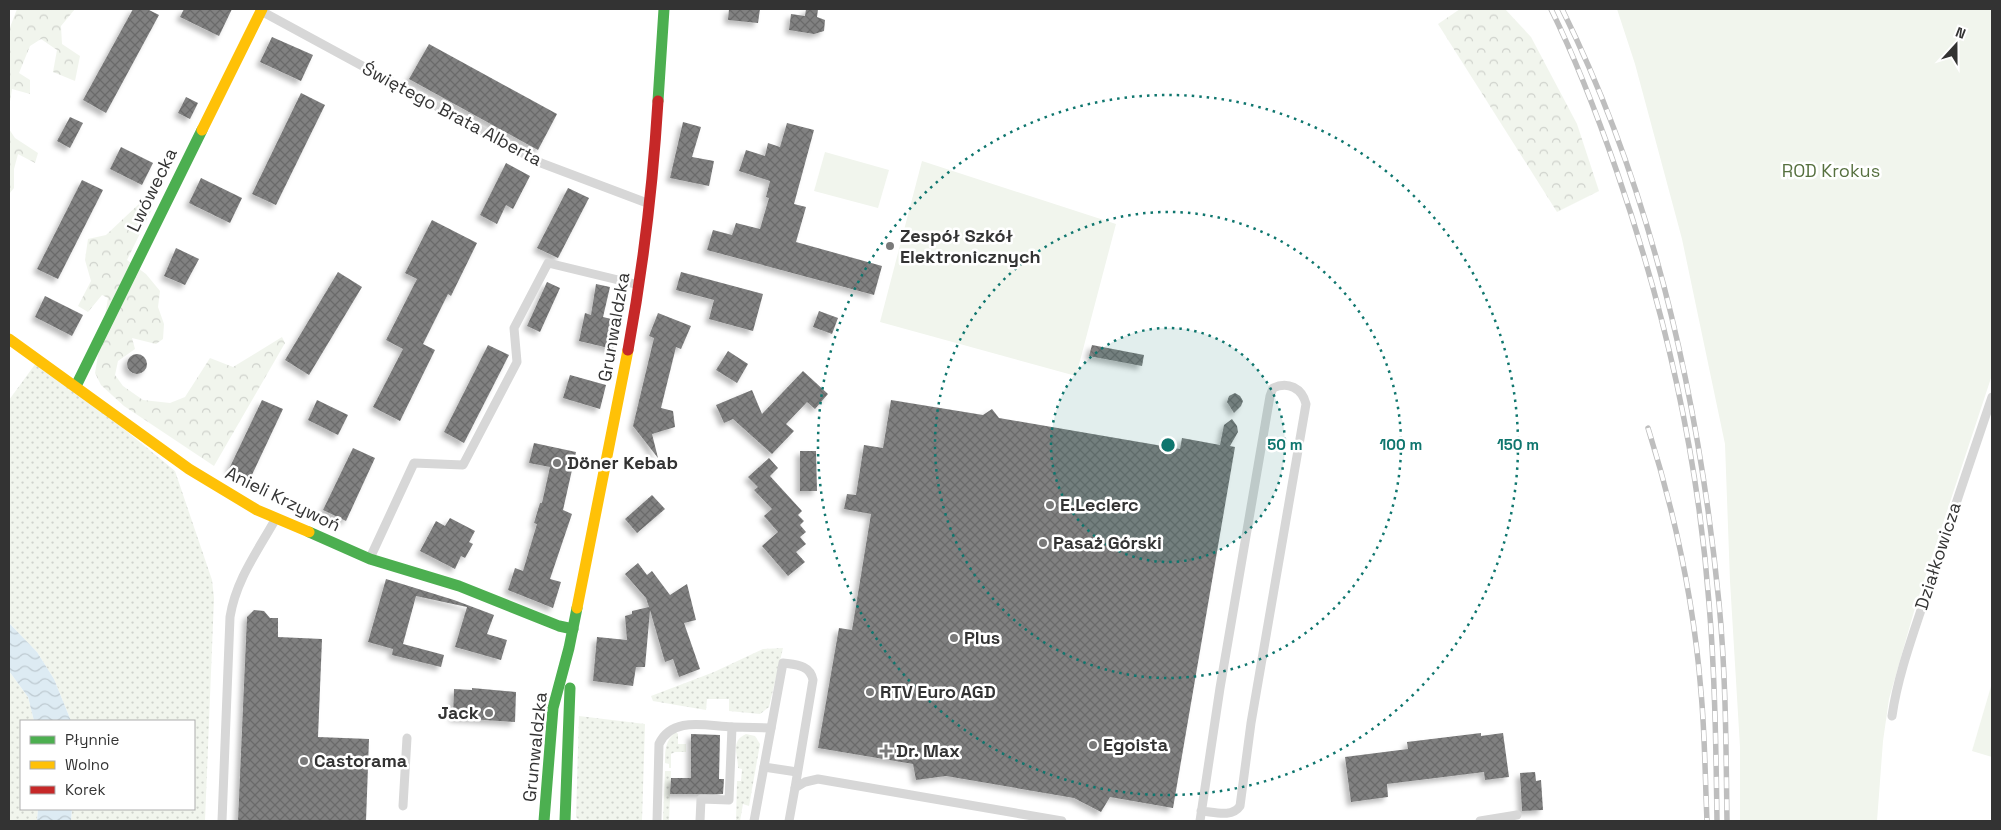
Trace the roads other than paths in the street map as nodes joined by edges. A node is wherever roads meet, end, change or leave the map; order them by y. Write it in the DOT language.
graph roads {
  1 [pos="260,9"];
  2 [pos="664,9"];
  3 [pos="650,205"];
  4 [pos="640,285"];
  5 [pos="9,339"];
  6 [pos="76,386"];
  7 [pos="1992,397"];
  8 [pos="276,519"];
  9 [pos="370,559"];
  10 [pos="573,629"];
  11 [pos="569,648"];
  12 [pos="1892,716"];
  13 [pos="732,727"];
  14 [pos="771,728"];
  15 [pos="407,738"];
  16 [pos="764,767"];
  17 [pos="797,772"];
  18 [pos="795,788"];
  19 [pos="403,806"];
  20 [pos="1201,811"];
  21 [pos="1517,815"];
  22 [pos="222,821"];
  23 [pos="544,821"];
  24 [pos="565,821"];
  25 [pos="657,821"];
  26 [pos="700,821"];
  27 [pos="754,821"];
  28 [pos="789,821"];
  29 [pos="1062,821"];
  30 [pos="1200,821"];
  31 [pos="1480,821"];
  1 -- 3 [label="lane, Świętego Brata Alberta"];
  1 -- 6 [label="street, Lwówecka"];
  2 -- 3 [label="street, Grunwaldzka"];
  3 -- 4 [label="street, Grunwaldzka"];
  4 -- 9 [label="lane"];
  4 -- 10 [label="street, Grunwaldzka"];
  5 -- 6 [label="street, Anieli Krzywoń"];
  6 -- 8 [label="street, Anieli Krzywoń"];
  7 -- 12 [label="lane, Działkowicza"];
  8 -- 9 [label="street, Anieli Krzywoń"];
  8 -- 22 [label="lane"];
  9 -- 10 [label="street, Anieli Krzywoń"];
  10 -- 11 [label="street, Grunwaldzka"];
  11 -- 23 [label="street, Grunwaldzka"];
  11 -- 24 [label="street, Grunwaldzka"];
  13 -- 14 [label="lane"];
  13 -- 25 [label="lane"];
  13 -- 26 [label="lane"];
  14 -- 16 [label="lane"];
  14 -- 17 [label="lane"];
  15 -- 19 [label="lane"];
  16 -- 17 [label="lane"];
  16 -- 27 [label="lane"];
  17 -- 18 [label="lane"];
  18 -- 28 [label="lane"];
  18 -- 29 [label="lane"];
  20 -- 20 [label="lane"];
  20 -- 30 [label="lane"];
  21 -- 31 [label="lane"];
}
